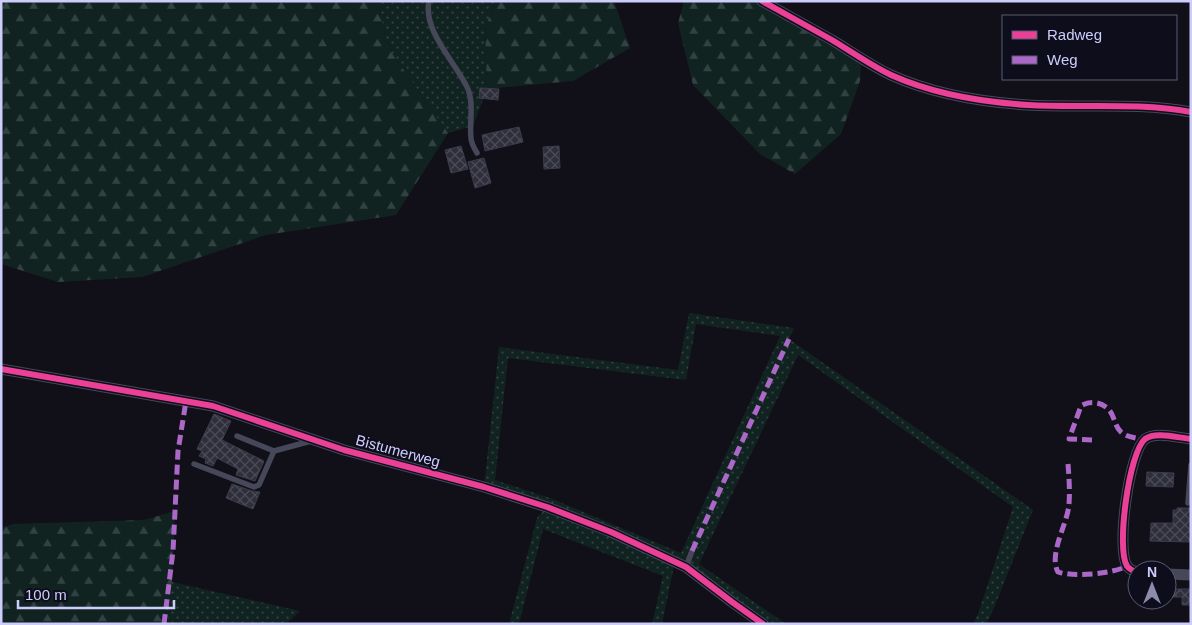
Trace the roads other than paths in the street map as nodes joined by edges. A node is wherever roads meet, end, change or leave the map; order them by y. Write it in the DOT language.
graph roads {
  1 [pos="429,1"];
  2 [pos="762,1"];
  3 [pos="1191,112"];
  4 [pos="477,153"];
  5 [pos="1,369"];
  6 [pos="237,436"];
  7 [pos="1191,439"];
  8 [pos="316,440"];
  9 [pos="274,451"];
  10 [pos="194,464"];
  11 [pos="1191,465"];
  12 [pos="1188,503"];
  13 [pos="692,551"];
  14 [pos="1127,564"];
  15 [pos="686,567"];
  16 [pos="1177,574"];
  17 [pos="1191,575"];
  18 [pos="763,624"];
  1 -- 4 [label="lane"];
  2 -- 3 [label="street"];
  5 -- 8 [label="street, Bistumerweg"];
  6 -- 9 [label="lane"];
  7 -- 14 [label="street"];
  8 -- 9 [label="lane"];
  8 -- 15 [label="street, Bistumerweg"];
  9 -- 10 [label="lane"];
  11 -- 12 [label="lane"];
  13 -- 15 [label="lane"];
  15 -- 18 [label="street, Bistumerweg"];
  16 -- 17 [label="street"];
}
